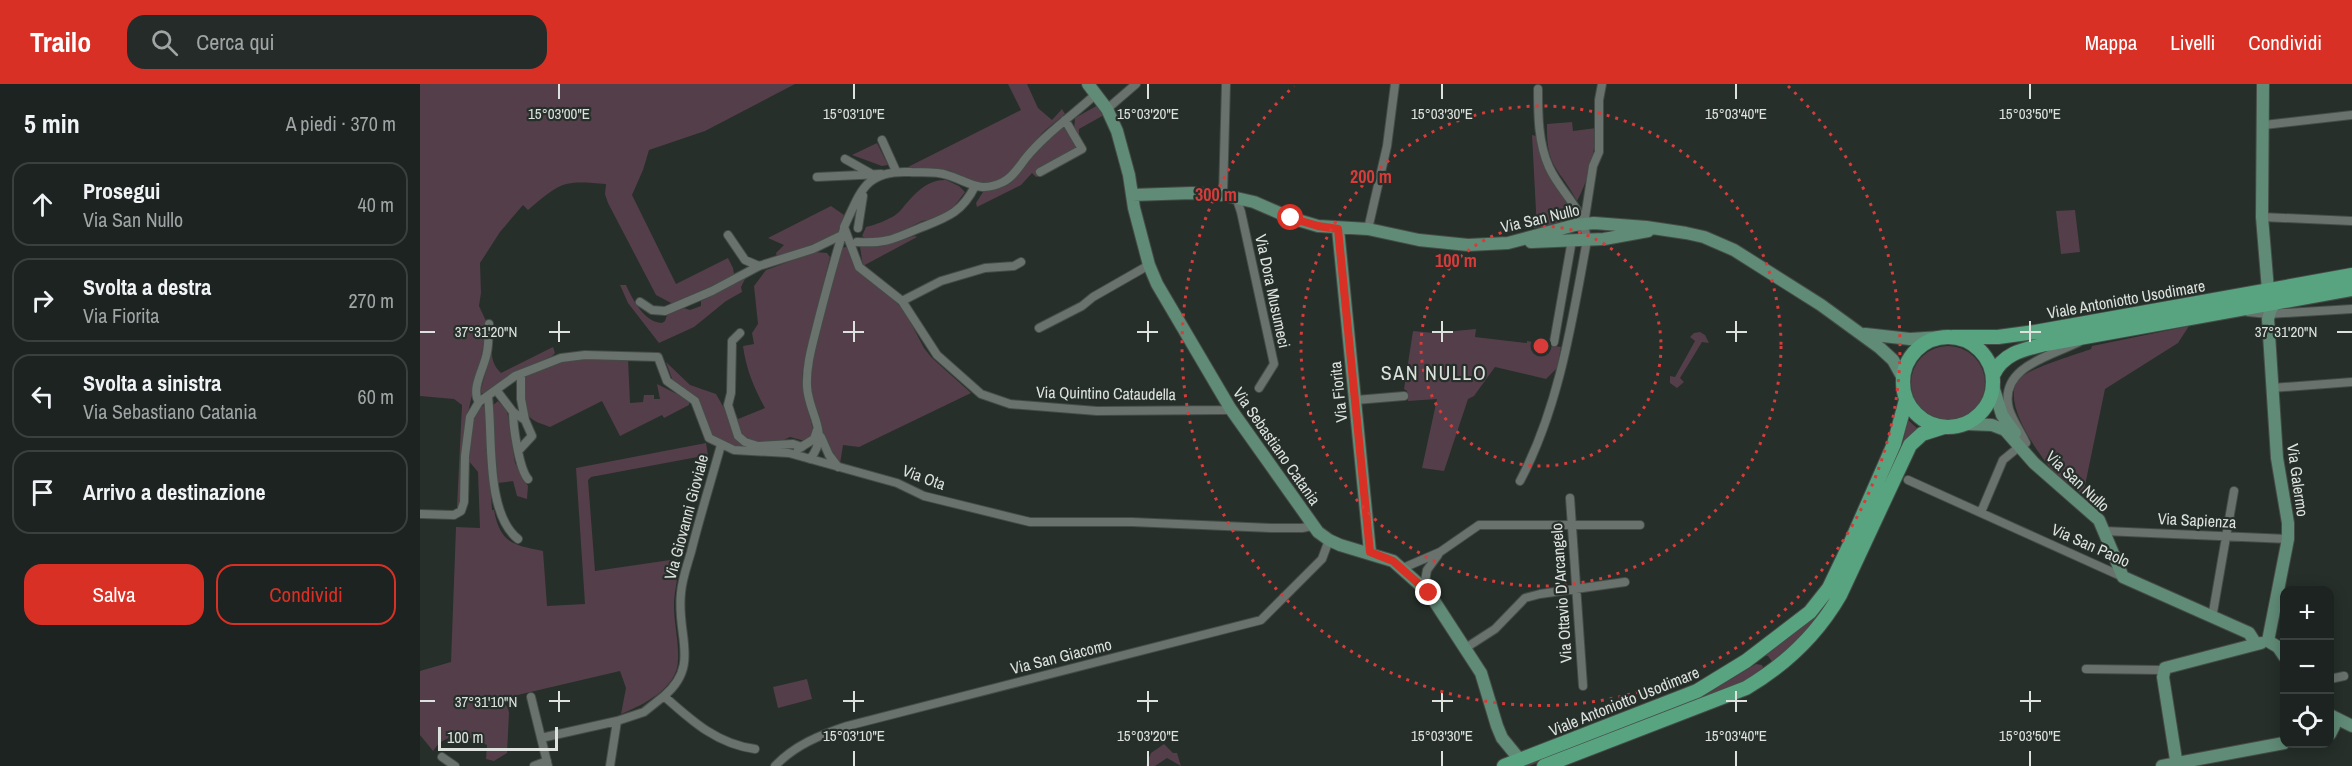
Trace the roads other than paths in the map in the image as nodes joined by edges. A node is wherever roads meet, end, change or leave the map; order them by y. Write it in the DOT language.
graph roads {
  1 [pos="1136,84"];
  2 [pos="1226,84"];
  3 [pos="1395,84"];
  4 [pos="1602,84"];
  5 [pos="2263,84"];
  6 [pos="1092,89"];
  7 [pos="1538,89"];
  8 [pos="1107,109"];
  9 [pos="2352,115"];
  10 [pos="1065,120"];
  11 [pos="2264,125"];
  12 [pos="882,140"];
  13 [pos="845,159"];
  14 [pos="896,171"];
  15 [pos="1040,171"];
  16 [pos="870,173"];
  17 [pos="882,174"];
  18 [pos="817,177"];
  19 [pos="975,186"];
  20 [pos="1132,195"];
  21 [pos="1223,195"];
  22 [pos="1236,197"];
  23 [pos="2262,217"];
  24 [pos="2352,220"];
  25 [pos="1584,224"];
  26 [pos="1338,229"];
  27 [pos="1368,229"];
  28 [pos="1661,229"];
  29 [pos="728,235"];
  30 [pos="848,236"];
  31 [pos="1555,236"];
  32 [pos="1572,240"];
  33 [pos="1587,240"];
  34 [pos="813,249"];
  35 [pos="824,249"];
  36 [pos="835,257"];
  37 [pos="1021,262"];
  38 [pos="1149,265"];
  39 [pos="759,266"];
  40 [pos="2352,275"];
  41 [pos="2352,289"];
  42 [pos="2272,296"];
  43 [pos="902,300"];
  44 [pos="640,302"];
  45 [pos="2352,309"];
  46 [pos="2220,312"];
  47 [pos="2268,314"];
  48 [pos="489,324"];
  49 [pos="1039,328"];
  50 [pos="740,333"];
  51 [pos="1861,333"];
  52 [pos="2092,335"];
  53 [pos="1947,337"];
  54 [pos="1554,342"];
  55 [pos="521,374"];
  56 [pos="1903,378"];
  57 [pos="1993,381"];
  58 [pos="2352,382"];
  59 [pos="1259,388"];
  60 [pos="2272,388"];
  61 [pos="497,391"];
  62 [pos="1404,396"];
  63 [pos="488,398"];
  64 [pos="1356,400"];
  65 [pos="1906,400"];
  66 [pos="479,402"];
  67 [pos="1230,408"];
  68 [pos="513,412"];
  69 [pos="525,420"];
  70 [pos="1967,423"];
  71 [pos="817,424"];
  72 [pos="1944,427"];
  73 [pos="821,435"];
  74 [pos="709,438"];
  75 [pos="2023,444"];
  76 [pos="721,445"];
  77 [pos="802,447"];
  78 [pos="519,450"];
  79 [pos="789,453"];
  80 [pos="810,459"];
  81 [pos="715,465"];
  82 [pos="838,467"];
  83 [pos="528,479"];
  84 [pos="1908,480"];
  85 [pos="1520,481"];
  86 [pos="2234,491"];
  87 [pos="1570,498"];
  88 [pos="1981,512"];
  89 [pos="420,514"];
  90 [pos="1312,525"];
  91 [pos="1571,525"];
  92 [pos="1641,525"];
  93 [pos="2104,531"];
  94 [pos="2227,536"];
  95 [pos="518,539"];
  96 [pos="2288,539"];
  97 [pos="1329,540"];
  98 [pos="1370,552"];
  99 [pos="1440,552"];
  100 [pos="1431,563"];
  101 [pos="1403,568"];
  102 [pos="1413,577"];
  103 [pos="2123,577"];
  104 [pos="1625,582"];
  105 [pos="1424,587"];
  106 [pos="1576,590"];
  107 [pos="2212,618"];
  108 [pos="2262,642"];
  109 [pos="1464,649"];
  110 [pos="2280,653"];
  111 [pos="1746,661"];
  112 [pos="2086,669"];
  113 [pos="2163,670"];
  114 [pos="1768,675"];
  115 [pos="2344,676"];
  116 [pos="2334,678"];
  117 [pos="1583,686"];
  118 [pos="664,696"];
  119 [pos="531,697"];
  120 [pos="2334,717"];
  121 [pos="617,721"];
  122 [pos="2352,726"];
  123 [pos="541,738"];
  124 [pos="2280,744"];
  125 [pos="755,749"];
  126 [pos="442,757"];
  127 [pos="1520,760"];
  128 [pos="1567,761"];
  129 [pos="547,764"];
  130 [pos="2177,765"];
  131 [pos="454,766"];
  132 [pos="534,766"];
  133 [pos="610,766"];
  134 [pos="775,766"];
  135 [pos="1504,766"];
  136 [pos="1544,766"];
  137 [pos="2162,766"];
  1 -- 8 [label="street"];
  2 -- 21 [label="street"];
  3 -- 27 [label="street"];
  4 -- 25 [label="street"];
  5 -- 11 [label="main road"];
  6 -- 8 [label="main road, Via Sebastiano Catania"];
  6 -- 10 [label="street"];
  7 -- 25 [label="street"];
  8 -- 20 [label="main road, Via Sebastiano Catania"];
  9 -- 11 [label="street"];
  10 -- 15 [label="street"];
  10 -- 19 [label="street"];
  11 -- 23 [label="main road"];
  12 -- 14 [label="street"];
  13 -- 16 [label="street"];
  14 -- 17 [label="street"];
  14 -- 19 [label="street"];
  16 -- 17 [label="street"];
  16 -- 18 [label="street"];
  17 -- 30 [label="street"];
  19 -- 30 [label="street"];
  20 -- 21 [label="main road, Via San Nullo"];
  20 -- 38 [label="main road, Via Sebastiano Catania"];
  21 -- 22 [label="main road, Via San Nullo"];
  22 -- 26 [label="main road, Via San Nullo"];
  22 -- 59 [label="street, Via Dora Musumeci"];
  23 -- 24 [label="street"];
  23 -- 42 [label="main road"];
  25 -- 28 [label="main road, Via San Nullo"];
  25 -- 31 [label="main road, Via San Nullo"];
  25 -- 33 [label="street"];
  26 -- 27 [label="main road, Via San Nullo"];
  26 -- 64 [label="main road, Via Fiorita"];
  27 -- 31 [label="main road, Via San Nullo"];
  28 -- 33 [label="main road"];
  28 -- 51 [label="main road, Via San Nullo"];
  29 -- 39 [label="street"];
  30 -- 34 [label="street"];
  30 -- 35 [label="street"];
  30 -- 36 [label="street"];
  30 -- 43 [label="street, Via Quintino Cataudella"];
  31 -- 32 [label="main road"];
  32 -- 33 [label="main road"];
  32 -- 54 [label="street"];
  33 -- 85 [label="street"];
  34 -- 35 [label="street"];
  34 -- 39 [label="street"];
  35 -- 36 [label="street"];
  36 -- 71 [label="street"];
  37 -- 43 [label="street"];
  38 -- 49 [label="street"];
  38 -- 67 [label="main road, Via Sebastiano Catania"];
  39 -- 44 [label="street"];
  40 -- 42 [label="main road"];
  41 -- 42 [label="main road"];
  42 -- 46 [label="main road, Viale Antoniotto Usodimare"];
  42 -- 47 [label="main road"];
  42 -- 53 [label="main road, Viale Antoniotto Usodimare"];
  43 -- 67 [label="street, Via Quintino Cataudella"];
  45 -- 47 [label="street"];
  46 -- 47 [label="street"];
  46 -- 52 [label="main road, Viale Antoniotto Usodimare"];
  47 -- 60 [label="main road, Via Galermo"];
  48 -- 66 [label="street"];
  50 -- 77 [label="street"];
  51 -- 53 [label="main road"];
  51 -- 56 [label="main road, Via San Nullo"];
  52 -- 57 [label="main road, Viale Antoniotto Usodimare"];
  52 -- 75 [label="street"];
  53 -- 56 [label="main road"];
  53 -- 57 [label="main road"];
  55 -- 61 [label="street"];
  55 -- 69 [label="street"];
  55 -- 74 [label="street"];
  56 -- 65 [label="main road"];
  57 -- 70 [label="main road"];
  57 -- 75 [label="main road"];
  58 -- 60 [label="street"];
  60 -- 96 [label="main road, Via Galermo"];
  61 -- 63 [label="street"];
  61 -- 68 [label="street"];
  62 -- 64 [label="street"];
  63 -- 66 [label="street"];
  63 -- 95 [label="street"];
  64 -- 98 [label="main road, Via Fiorita"];
  65 -- 72 [label="main road"];
  65 -- 111 [label="main road, Viale Antoniotto Usodimare"];
  66 -- 89 [label="street"];
  67 -- 90 [label="main road, Via Sebastiano Catania"];
  68 -- 69 [label="street"];
  68 -- 78 [label="street"];
  69 -- 78 [label="street"];
  70 -- 72 [label="main road"];
  70 -- 75 [label="main road"];
  71 -- 73 [label="street"];
  71 -- 77 [label="street"];
  72 -- 114 [label="main road, Viale Antoniotto Usodimare"];
  73 -- 80 [label="street"];
  73 -- 82 [label="street"];
  74 -- 76 [label="street, Via Ota"];
  74 -- 81 [label="street"];
  75 -- 88 [label="street"];
  75 -- 93 [label="main road, Via San Nullo"];
  76 -- 79 [label="street, Via Ota"];
  76 -- 81 [label="street, Via Giovanni Gioviale"];
  77 -- 79 [label="street"];
  78 -- 83 [label="street"];
  79 -- 80 [label="street, Via Ota"];
  80 -- 82 [label="street, Via Ota"];
  81 -- 118 [label="street, Via Giovanni Gioviale"];
  82 -- 90 [label="street, Via Ota"];
  84 -- 88 [label="street, Via San Paolo"];
  86 -- 94 [label="street"];
  87 -- 91 [label="street, Via Ottavio D'Arcangelo"];
  88 -- 103 [label="street, Via San Paolo"];
  90 -- 97 [label="main road, Via Sebastiano Catania"];
  91 -- 92 [label="street"];
  91 -- 99 [label="street"];
  91 -- 106 [label="street, Via Ottavio D'Arcangelo"];
  93 -- 94 [label="street, Via Sapienza"];
  93 -- 103 [label="main road, Via San Nullo"];
  94 -- 96 [label="street, Via Sapienza"];
  94 -- 107 [label="street"];
  96 -- 108 [label="main road, Via Galermo"];
  97 -- 98 [label="main road, Via Sebastiano Catania"];
  97 -- 134 [label="street, Via San Giacomo"];
  98 -- 101 [label="main road, Via Sebastiano Catania"];
  99 -- 100 [label="street"];
  99 -- 101 [label="street"];
  100 -- 102 [label="street"];
  100 -- 105 [label="street"];
  101 -- 102 [label="main road, Via Sebastiano Catania"];
  102 -- 105 [label="main road, Via Sebastiano Catania"];
  103 -- 107 [label="main road, Via San Paolo"];
  104 -- 106 [label="street"];
  105 -- 109 [label="main road, Via Sebastiano Catania"];
  106 -- 109 [label="street"];
  106 -- 117 [label="street, Via Ottavio D'Arcangelo"];
  107 -- 108 [label="main road, Via San Paolo"];
  108 -- 110 [label="main road"];
  108 -- 113 [label="main road"];
  109 -- 127 [label="main road, Via Sebastiano Catania"];
  111 -- 114 [label="main road"];
  111 -- 127 [label="main road, Viale Antoniotto Usodimare"];
  112 -- 113 [label="street"];
  113 -- 130 [label="main road"];
  114 -- 128 [label="main road, Viale Antoniotto Usodimare"];
  115 -- 116 [label="street"];
  118 -- 121 [label="street, Via Giovanni Gioviale"];
  118 -- 125 [label="street"];
  119 -- 123 [label="street"];
  120 -- 122 [label="main road"];
  121 -- 123 [label="street, Via Giovanni Gioviale"];
  121 -- 133 [label="street"];
  123 -- 129 [label="street"];
  124 -- 130 [label="main road"];
  126 -- 131 [label="street"];
  127 -- 135 [label="main road, Viale Antoniotto Usodimare"];
  128 -- 136 [label="main road, Viale Antoniotto Usodimare"];
  129 -- 132 [label="street"];
  130 -- 137 [label="main road"];
}
